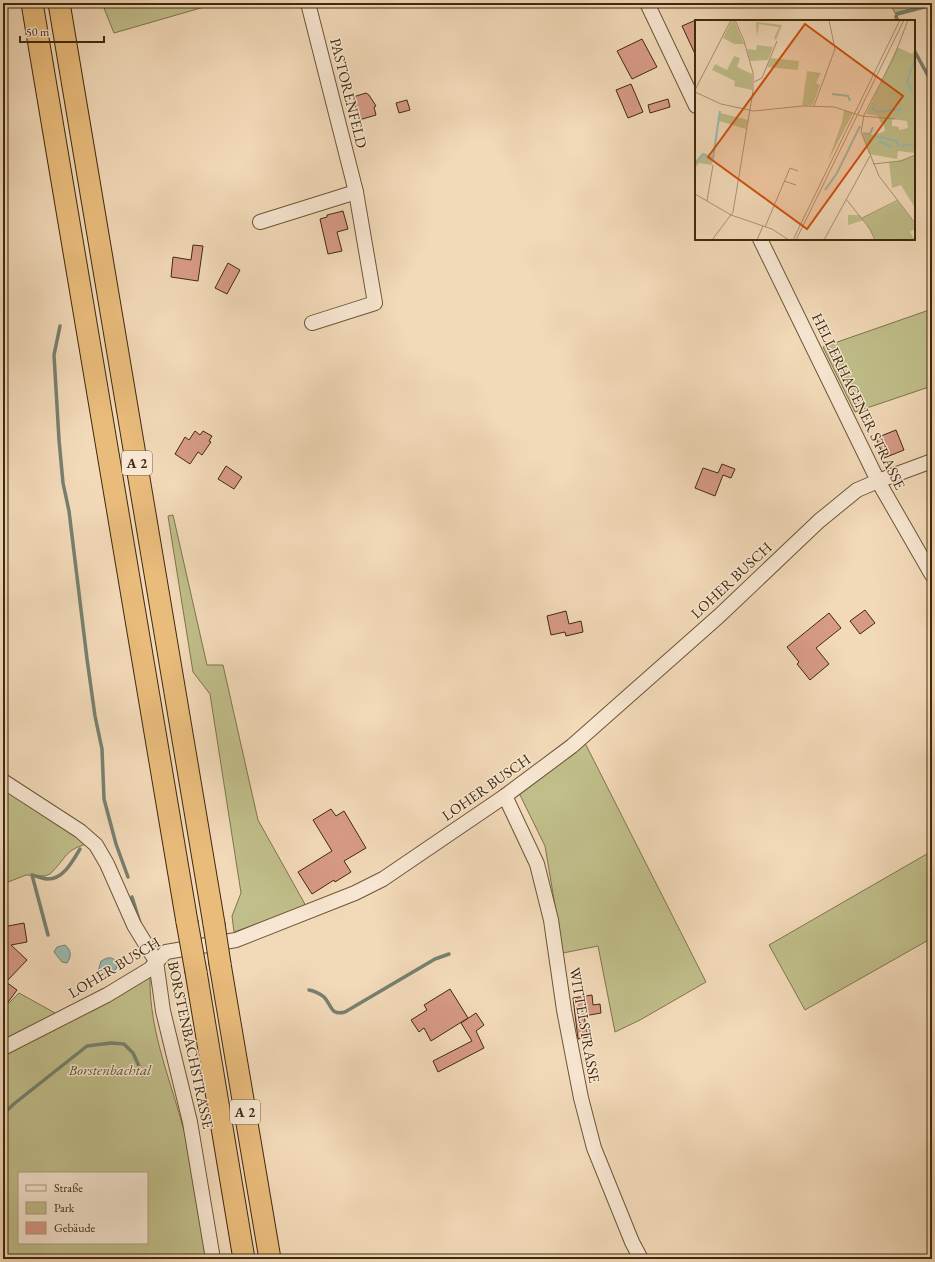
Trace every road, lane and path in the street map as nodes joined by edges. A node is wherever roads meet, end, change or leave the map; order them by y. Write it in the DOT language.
graph roads {
  1 [pos="32,3"];
  2 [pos="59,3"];
  3 [pos="308,3"];
  4 [pos="647,3"];
  5 [pos="695,104"];
  6 [pos="356,192"];
  7 [pos="260,222"];
  8 [pos="760,240"];
  9 [pos="312,323"];
  10 [pos="932,462"];
  11 [pos="878,481"];
  12 [pos="932,575"];
  13 [pos="3,781"];
  14 [pos="505,796"];
  15 [pos="156,961"];
  16 [pos="3,1048"];
  17 [pos="213,1259"];
  18 [pos="244,1259"];
  19 [pos="270,1259"];
  20 [pos="641,1259"];
  1 -- 18 [label="highway, A 2, bridge"];
  2 -- 19 [label="highway, A 2, bridge"];
  3 -- 6 [label="street, PASTORENFELD"];
  4 -- 5 [label="street"];
  6 -- 7 [label="street"];
  6 -- 9 [label="street, PASTORENFELD"];
  8 -- 11 [label="street, HELLERHAGENER STRASSE"];
  10 -- 11 [label="street, LOHER BUSCH"];
  11 -- 12 [label="street, HELLERHAGENER STRASSE"];
  11 -- 14 [label="street, LOHER BUSCH"];
  13 -- 15 [label="street, BORSTENBACHSTRASSE"];
  14 -- 15 [label="street, LOHER BUSCH"];
  14 -- 20 [label="street, WITTELSTRASSE"];
  15 -- 16 [label="street, LOHER BUSCH"];
  15 -- 17 [label="street, BORSTENBACHSTRASSE"];
}
